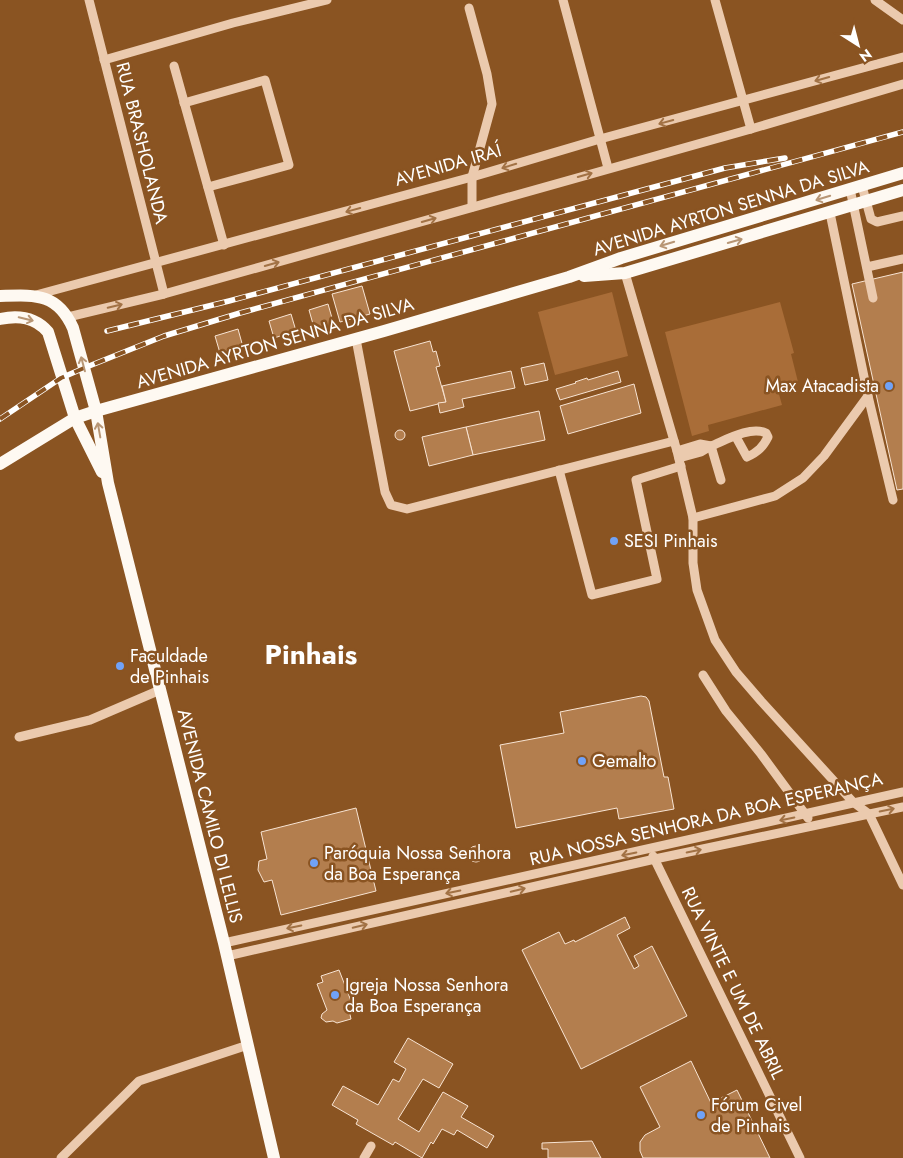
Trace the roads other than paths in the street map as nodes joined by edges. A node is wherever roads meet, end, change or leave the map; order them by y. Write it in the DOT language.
graph roads {
  1 [pos="88,0"];
  2 [pos="327,0"];
  3 [pos="563,0"];
  4 [pos="715,0"];
  5 [pos="876,0"];
  6 [pos="469,8"];
  7 [pos="903,20"];
  8 [pos="903,57"];
  9 [pos="104,60"];
  10 [pos="174,66"];
  11 [pos="903,84"];
  12 [pos="744,101"];
  13 [pos="184,103"];
  14 [pos="751,129"];
  15 [pos="600,139"];
  16 [pos="608,168"];
  17 [pos="903,173"];
  18 [pos="472,177"];
  19 [pos="208,187"];
  20 [pos="856,188"];
  21 [pos="903,190"];
  22 [pos="860,204"];
  23 [pos="472,208"];
  24 [pos="830,213"];
  25 [pos="903,216"];
  26 [pos="224,245"];
  27 [pos="903,259"];
  28 [pos="156,263"];
  29 [pos="867,267"];
  30 [pos="625,273"];
  31 [pos="569,277"];
  32 [pos="164,294"];
  33 [pos="36,295"];
  34 [pos="0,296"];
  35 [pos="873,298"];
  36 [pos="68,317"];
  37 [pos="0,319"];
  38 [pos="356,339"];
  39 [pos="868,396"];
  40 [pos="96,411"];
  41 [pos="75,418"];
  42 [pos="736,437"];
  43 [pos="674,441"];
  44 [pos="711,446"];
  45 [pos="679,458"];
  46 [pos="0,464"];
  47 [pos="559,470"];
  48 [pos="722,480"];
  49 [pos="108,483"];
  50 [pos="893,500"];
  51 [pos="693,518"];
  52 [pos="703,675"];
  53 [pos="160,690"];
  54 [pos="19,736"];
  55 [pos="903,792"];
  56 [pos="853,802"];
  57 [pos="903,807"];
  58 [pos="806,814"];
  59 [pos="869,814"];
  60 [pos="813,825"];
  61 [pos="649,849"];
  62 [pos="655,859"];
  63 [pos="903,885"];
  64 [pos="225,949"];
  65 [pos="248,1045"];
  66 [pos="371,1146"];
  67 [pos="61,1158"];
  68 [pos="274,1158"];
  69 [pos="364,1158"];
  70 [pos="800,1158"];
  1 -- 9 [label="street, RUA BRASHOLANDA"];
  2 -- 9 [label="street"];
  3 -- 15 [label="street"];
  4 -- 12 [label="street"];
  5 -- 7 [label="street"];
  6 -- 18 [label="street"];
  8 -- 12 [label="street, AVENIDA IRAÍ, one-way"];
  9 -- 28 [label="street, RUA BRASHOLANDA"];
  10 -- 13 [label="street"];
  11 -- 14 [label="street"];
  12 -- 14 [label="street"];
  12 -- 15 [label="street, AVENIDA IRAÍ, one-way"];
  13 -- 19 [label="street"];
  13 -- 19 [label="street"];
  14 -- 16 [label="street"];
  15 -- 16 [label="street"];
  15 -- 18 [label="street, AVENIDA IRAÍ, one-way"];
  23 -- 16 [label="street, one-way"];
  17 -- 20 [label="main road, AVENIDA AYRTON SENNA DA SILVA"];
  18 -- 23 [label="street"];
  18 -- 26 [label="street, AVENIDA IRAÍ, one-way"];
  19 -- 26 [label="street"];
  20 -- 22 [label="street"];
  20 -- 31 [label="main road, AVENIDA AYRTON SENNA DA SILVA, one-way"];
  21 -- 22 [label="main road, AVENIDA AYRTON SENNA DA SILVA"];
  22 -- 24 [label="main road, AVENIDA AYRTON SENNA DA SILVA"];
  22 -- 25 [label="street"];
  22 -- 29 [label="street"];
  32 -- 23 [label="street, one-way"];
  30 -- 24 [label="main road, AVENIDA AYRTON SENNA DA SILVA, one-way"];
  24 -- 39 [label="street"];
  26 -- 28 [label="street, AVENIDA IRAÍ"];
  27 -- 29 [label="street"];
  28 -- 32 [label="street, RUA BRASHOLANDA"];
  28 -- 33 [label="street, AVENIDA IRAÍ"];
  29 -- 35 [label="street"];
  30 -- 31 [label="main road, AVENIDA AYRTON SENNA DA SILVA"];
  30 -- 43 [label="street"];
  31 -- 38 [label="main road, AVENIDA AYRTON SENNA DA SILVA"];
  36 -- 32 [label="street, one-way"];
  33 -- 34 [label="main road, AVENIDA IRAÍ"];
  33 -- 36 [label="main road"];
  40 -- 36 [label="main road, AVENIDA CAMILO DI LELLIS, one-way"];
  37 -- 41 [label="main road, AVENIDA CAMILO DI LELLIS, one-way"];
  38 -- 40 [label="main road, AVENIDA AYRTON SENNA DA SILVA"];
  38 -- 47 [label="street"];
  39 -- 50 [label="street"];
  39 -- 51 [label="street"];
  40 -- 41 [label="main road, AVENIDA AYRTON SENNA DA SILVA"];
  49 -- 40 [label="main road, AVENIDA CAMILO DI LELLIS, one-way"];
  41 -- 46 [label="main road, AVENIDA AYRTON SENNA DA SILVA"];
  41 -- 49 [label="main road, AVENIDA CAMILO DI LELLIS"];
  42 -- 44 [label="street"];
  43 -- 45 [label="street"];
  43 -- 47 [label="street"];
  44 -- 45 [label="street"];
  44 -- 48 [label="street"];
  45 -- 47 [label="street"];
  45 -- 51 [label="street"];
  49 -- 53 [label="main road, AVENIDA CAMILO DI LELLIS"];
  51 -- 56 [label="street"];
  52 -- 58 [label="street"];
  53 -- 54 [label="street"];
  53 -- 64 [label="main road, AVENIDA CAMILO DI LELLIS"];
  55 -- 56 [label="street, RUA NOSSA SENHORA DA BOA ESPERANÇA"];
  56 -- 58 [label="street, RUA NOSSA SENHORA DA BOA ESPERANÇA"];
  56 -- 59 [label="street"];
  59 -- 57 [label="street, RUA NOSSA SENHORA DA BOA ESPERANÇA, one-way"];
  58 -- 60 [label="street"];
  58 -- 61 [label="street, RUA NOSSA SENHORA DA BOA ESPERANÇA, one-way"];
  59 -- 60 [label="street, RUA NOSSA SENHORA DA BOA ESPERANÇA"];
  59 -- 63 [label="street"];
  62 -- 60 [label="street, RUA NOSSA SENHORA DA BOA ESPERANÇA, one-way"];
  61 -- 62 [label="street, RUA VINTE E UM DE ABRIL"];
  61 -- 64 [label="street, RUA NOSSA SENHORA DA BOA ESPERANÇA, one-way"];
  64 -- 62 [label="street, RUA NOSSA SENHORA DA BOA ESPERANÇA, one-way"];
  62 -- 70 [label="street, RUA VINTE E UM DE ABRIL"];
  64 -- 65 [label="main road, AVENIDA CAMILO DI LELLIS"];
  65 -- 67 [label="street"];
  65 -- 68 [label="main road, AVENIDA CAMILO DI LELLIS"];
  66 -- 69 [label="street"];
}
